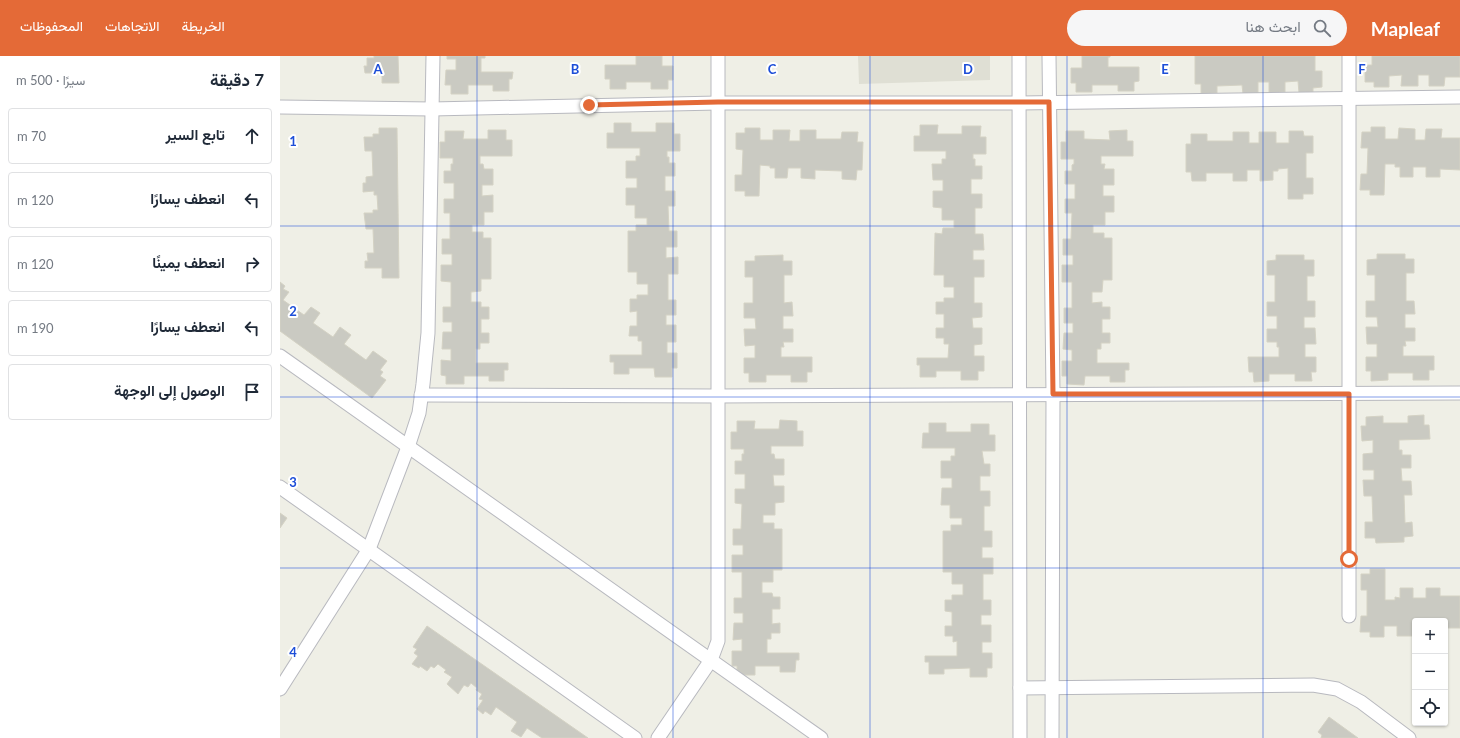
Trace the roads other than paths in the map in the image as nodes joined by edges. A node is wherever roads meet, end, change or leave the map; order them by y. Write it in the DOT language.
graph roads {
  1 [pos="433,56"];
  2 [pos="718,56"];
  3 [pos="1019,56"];
  4 [pos="1049,56"];
  5 [pos="1349,56"];
  6 [pos="1460,97"];
  7 [pos="1349,99"];
  8 [pos="718,102"];
  9 [pos="1049,102"];
  10 [pos="1020,103"];
  11 [pos="280,107"];
  12 [pos="432,109"];
  13 [pos="280,356"];
  14 [pos="1460,393"];
  15 [pos="1053,394"];
  16 [pos="1349,394"];
  17 [pos="421,395"];
  18 [pos="1020,395"];
  19 [pos="718,396"];
  20 [pos="408,447"];
  21 [pos="280,487"];
  22 [pos="369,549"];
  23 [pos="1349,616"];
  24 [pos="711,660"];
  25 [pos="1020,688"];
  26 [pos="1053,688"];
  27 [pos="280,689"];
  28 [pos="635,738"];
  29 [pos="658,738"];
  30 [pos="821,738"];
  31 [pos="1020,738"];
  32 [pos="1052,738"];
  33 [pos="1409,738"];
  1 -- 12 [label="street"];
  2 -- 8 [label="street"];
  3 -- 10 [label="street"];
  4 -- 9 [label="street"];
  5 -- 7 [label="street"];
  6 -- 7 [label="street"];
  7 -- 9 [label="street"];
  7 -- 16 [label="street"];
  8 -- 10 [label="street"];
  8 -- 12 [label="street"];
  8 -- 19 [label="street"];
  9 -- 10 [label="street"];
  9 -- 15 [label="street"];
  10 -- 18 [label="street"];
  11 -- 12 [label="street"];
  12 -- 17 [label="street"];
  13 -- 20 [label="street"];
  14 -- 16 [label="street"];
  15 -- 16 [label="street"];
  15 -- 18 [label="street"];
  15 -- 26 [label="street"];
  16 -- 23 [label="street"];
  17 -- 19 [label="street"];
  17 -- 20 [label="street"];
  18 -- 19 [label="street"];
  18 -- 25 [label="street"];
  19 -- 24 [label="street"];
  20 -- 22 [label="street"];
  20 -- 24 [label="street"];
  21 -- 22 [label="street"];
  22 -- 27 [label="street"];
  22 -- 28 [label="street"];
  24 -- 29 [label="street"];
  24 -- 30 [label="street"];
  25 -- 26 [label="street"];
  25 -- 31 [label="street"];
  26 -- 32 [label="street"];
  26 -- 33 [label="street"];
}
